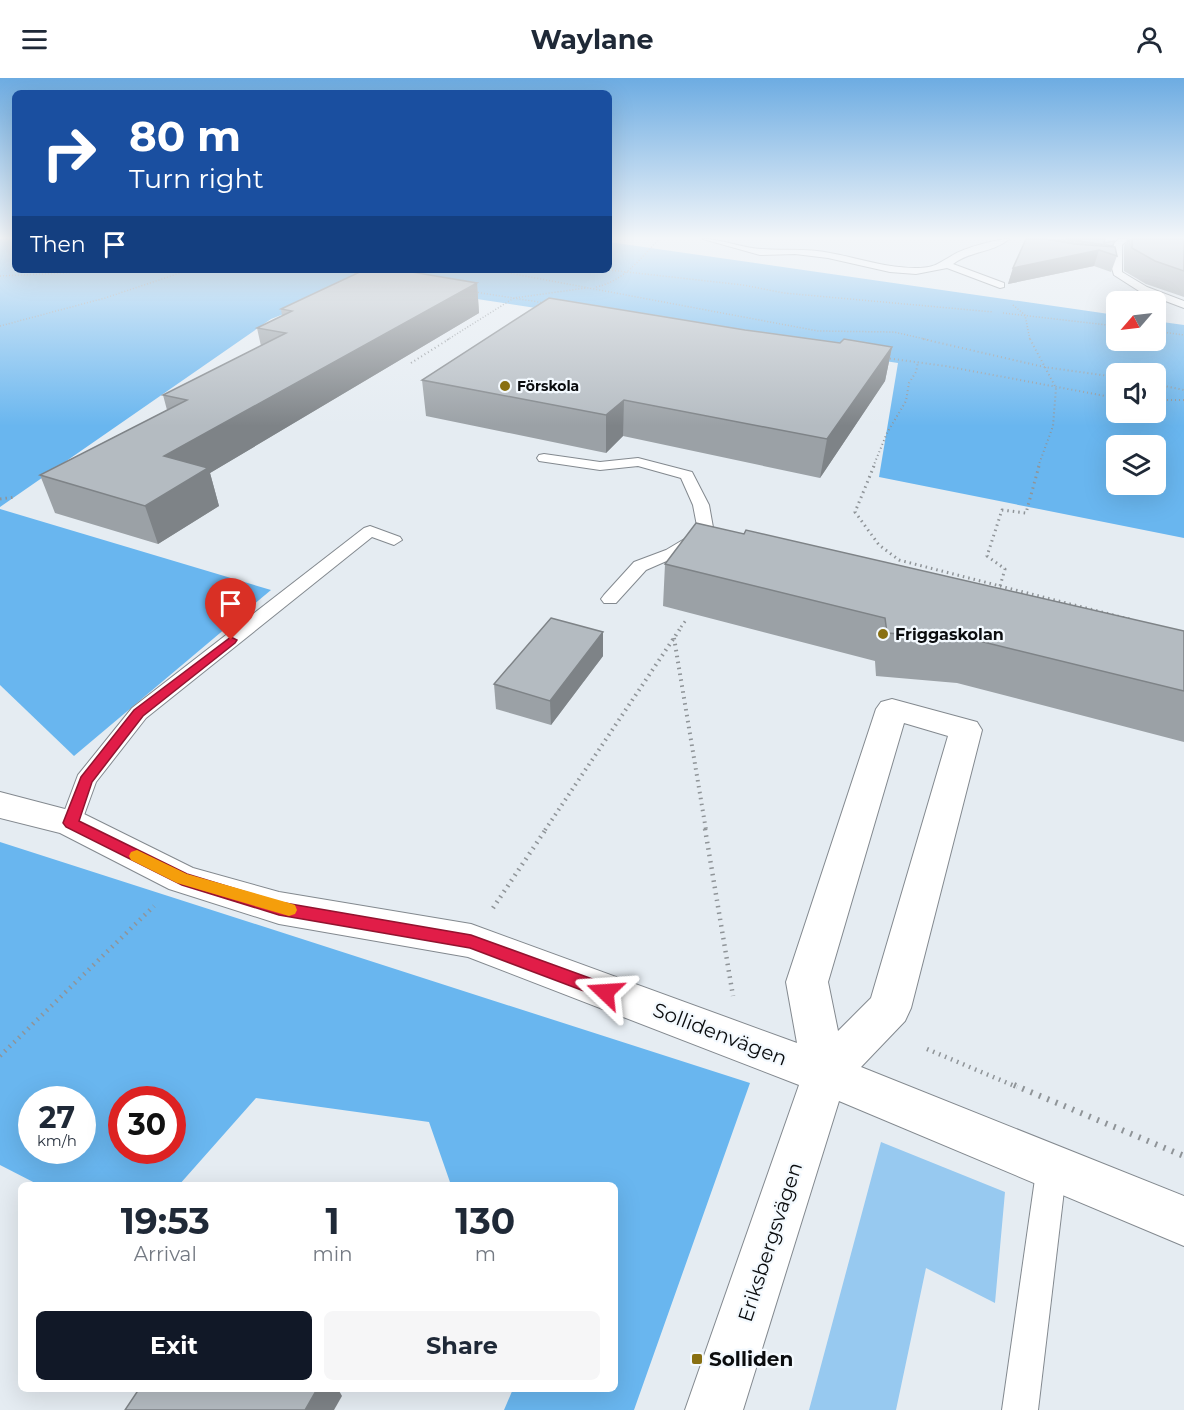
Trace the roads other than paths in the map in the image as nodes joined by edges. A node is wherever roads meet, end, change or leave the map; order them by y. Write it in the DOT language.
graph roads {
  1 [pos="544,458"];
  2 [pos="394,540"];
  3 [pos="610,599"];
  4 [pos="0,805"];
  5 [pos="71,823"];
  6 [pos="825,1074"];
  7 [pos="1052,1165"];
  8 [pos="1184,1221"];
  9 [pos="714,1410"];
  10 [pos="1020,1410"];
  1 -- 3 [label="lane"];
  2 -- 5 [label="lane"];
  4 -- 5 [label="street, Sollidenvägen"];
  5 -- 6 [label="street, Sollidenvägen"];
  6 -- 6 [label="street"];
  6 -- 7 [label="street, Sollidenvägen"];
  6 -- 9 [label="street, Eriksbergsvägen"];
  7 -- 8 [label="street, Sollidenvägen"];
  7 -- 10 [label="lane"];
}
